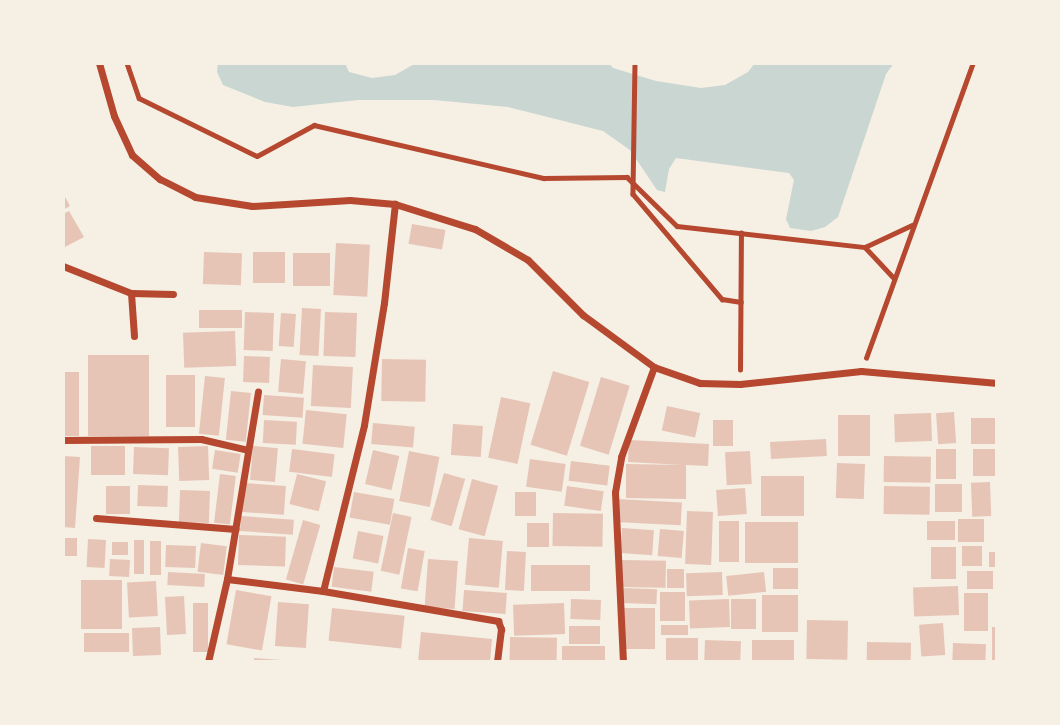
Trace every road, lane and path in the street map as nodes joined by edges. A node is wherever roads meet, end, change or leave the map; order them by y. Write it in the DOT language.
graph roads {
  1 [pos="99,63"];
  2 [pos="127,63"];
  3 [pos="635,63"];
  4 [pos="973,63"];
  5 [pos="395,204"];
  6 [pos="912,225"];
  7 [pos="741,233"];
  8 [pos="865,247"];
  9 [pos="63,266"];
  10 [pos="893,277"];
  11 [pos="131,293"];
  12 [pos="173,294"];
  13 [pos="741,302"];
  14 [pos="134,336"];
  15 [pos="654,367"];
  16 [pos="862,371"];
  17 [pos="997,383"];
  18 [pos="740,384"];
  19 [pos="258,392"];
  20 [pos="63,440"];
  21 [pos="248,450"];
  22 [pos="96,518"];
  23 [pos="236,529"];
  24 [pos="227,579"];
  25 [pos="323,591"];
  26 [pos="208,662"];
  27 [pos="497,662"];
  28 [pos="622,662"];
  1 -- 5 [label="street"];
  2 -- 7 [label="path"];
  3 -- 13 [label="path"];
  4 -- 6 [label="path"];
  5 -- 15 [label="street"];
  5 -- 25 [label="street"];
  6 -- 8 [label="path"];
  6 -- 10 [label="path"];
  7 -- 8 [label="path"];
  7 -- 13 [label="path"];
  8 -- 10 [label="path"];
  9 -- 11 [label="street"];
  10 -- 16 [label="path"];
  11 -- 12 [label="street"];
  11 -- 14 [label="street"];
  13 -- 18 [label="path"];
  15 -- 18 [label="street"];
  15 -- 28 [label="street"];
  16 -- 17 [label="street"];
  16 -- 18 [label="street"];
  19 -- 21 [label="street"];
  20 -- 21 [label="street"];
  21 -- 23 [label="street"];
  22 -- 23 [label="street"];
  23 -- 24 [label="street"];
  24 -- 25 [label="street"];
  24 -- 26 [label="street"];
  25 -- 27 [label="street"];
}
